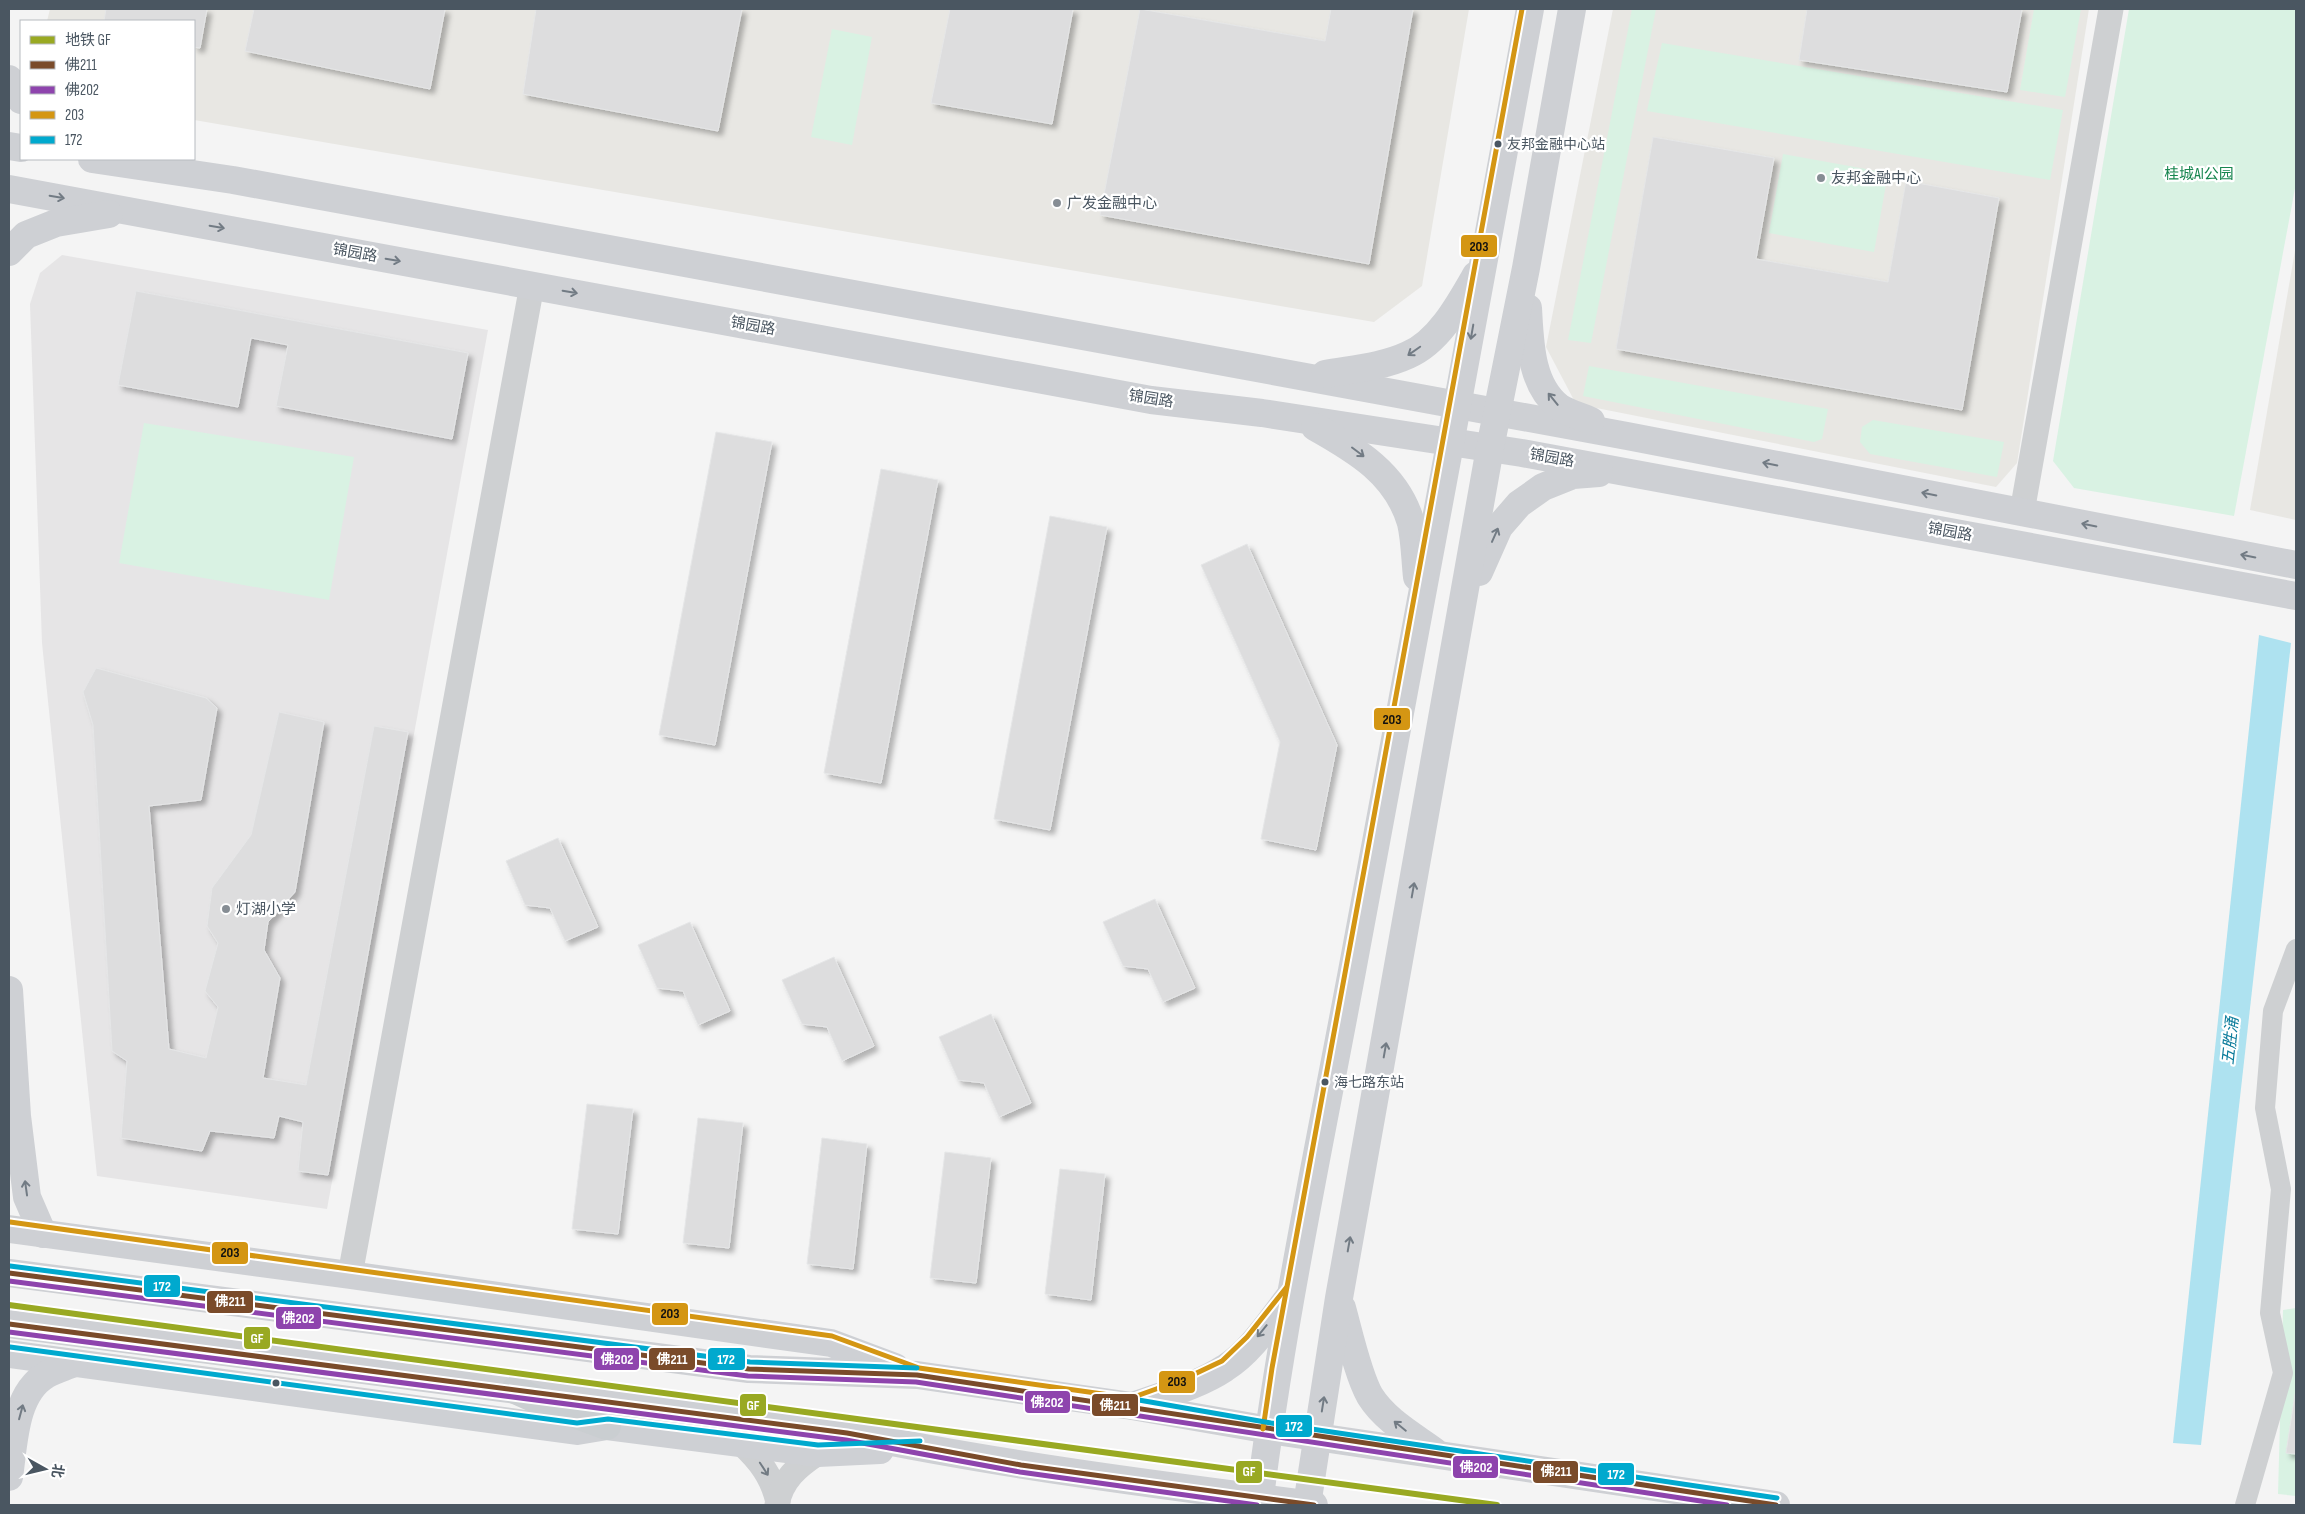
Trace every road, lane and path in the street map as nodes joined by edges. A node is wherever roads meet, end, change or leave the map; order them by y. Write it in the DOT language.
graph roads {
  1 [pos="1530,9"];
  2 [pos="1572,9"];
  3 [pos="2111,9"];
  4 [pos="9,79"];
  5 [pos="20,98"];
  6 [pos="103,160"];
  7 [pos="125,162"];
  8 [pos="9,189"];
  9 [pos="128,211"];
  10 [pos="9,252"];
  11 [pos="1485,258"];
  12 [pos="1526,268"];
  13 [pos="532,285"];
  14 [pos="1307,377"];
  15 [pos="1459,405"];
  16 [pos="1498,414"];
  17 [pos="1300,419"];
  18 [pos="1627,436"];
  19 [pos="1452,442"];
  20 [pos="1490,448"];
  21 [pos="1622,471"];
  22 [pos="2022,512"];
  23 [pos="2296,565"];
  24 [pos="2296,596"];
  25 [pos="1420,603"];
  26 [pos="1462,612"];
  27 [pos="2296,949"];
  28 [pos="9,990"];
  29 [pos="9,1229"];
  30 [pos="43,1234"];
  31 [pos="9,1273"];
  32 [pos="350,1274"];
  33 [pos="1292,1293"];
  34 [pos="1339,1298"];
  35 [pos="9,1324"];
  36 [pos="9,1354"];
  37 [pos="75,1363"];
  38 [pos="918,1375"];
  39 [pos="515,1390"];
  40 [pos="1132,1406"];
  41 [pos="607,1426"];
  42 [pos="1270,1430"];
  43 [pos="1318,1436"];
  44 [pos="741,1442"];
  45 [pos="920,1448"];
  46 [pos="818,1453"];
  47 [pos="1440,1454"];
  48 [pos="9,1477"];
  49 [pos="1132,1481"];
  50 [pos="1259,1502"];
  51 [pos="777,1504"];
  52 [pos="1189,1505"];
  53 [pos="1309,1505"];
  54 [pos="1776,1505"];
  55 [pos="2245,1505"];
  1 -- 11 [label="main road"];
  2 -- 12 [label="main road"];
  3 -- 22 [label="street"];
  4 -- 5 [label="main road"];
  6 -- 7 [label="main road"];
  7 -- 14 [label="main road"];
  8 -- 9 [label="main road, 锦园路, one-way"];
  9 -- 10 [label="main road"];
  9 -- 13 [label="main road, 锦园路, one-way"];
  11 -- 14 [label="main road, one-way"];
  11 -- 15 [label="main road, one-way"];
  12 -- 16 [label="main road"];
  18 -- 12 [label="main road, one-way"];
  13 -- 17 [label="main road, 锦园路, one-way"];
  13 -- 32 [label="street"];
  14 -- 15 [label="main road"];
  15 -- 16 [label="main road"];
  15 -- 19 [label="main road"];
  16 -- 18 [label="main road"];
  16 -- 20 [label="main road"];
  17 -- 19 [label="main road, 锦园路"];
  17 -- 25 [label="main road, one-way"];
  22 -- 18 [label="main road, one-way"];
  19 -- 20 [label="main road, 锦园路"];
  19 -- 25 [label="main road"];
  20 -- 21 [label="main road, 锦园路"];
  20 -- 26 [label="main road"];
  21 -- 24 [label="main road, 锦园路"];
  26 -- 21 [label="main road, one-way"];
  23 -- 22 [label="main road, one-way"];
  25 -- 33 [label="main road"];
  34 -- 26 [label="main road, one-way"];
  27 -- 55 [label="street"];
  30 -- 28 [label="main road, one-way"];
  29 -- 30 [label="main road"];
  30 -- 32 [label="main road"];
  31 -- 38 [label="main road"];
  32 -- 38 [label="main road"];
  33 -- 40 [label="main road, one-way"];
  33 -- 42 [label="main road"];
  43 -- 34 [label="main road, one-way"];
  47 -- 34 [label="main road, one-way"];
  35 -- 39 [label="main road"];
  36 -- 37 [label="main road"];
  37 -- 41 [label="main road"];
  48 -- 37 [label="main road, one-way"];
  38 -- 40 [label="main road"];
  39 -- 41 [label="main road"];
  39 -- 45 [label="main road"];
  40 -- 42 [label="main road"];
  41 -- 44 [label="main road"];
  42 -- 43 [label="main road"];
  42 -- 50 [label="main road"];
  43 -- 47 [label="main road"];
  43 -- 53 [label="main road"];
  44 -- 46 [label="main road"];
  44 -- 51 [label="street, one-way"];
  45 -- 46 [label="main road"];
  45 -- 49 [label="main road"];
  46 -- 51 [label="street"];
  47 -- 54 [label="main road"];
  49 -- 50 [label="main road"];
  49 -- 52 [label="main road"];
  50 -- 53 [label="main road"];
}
